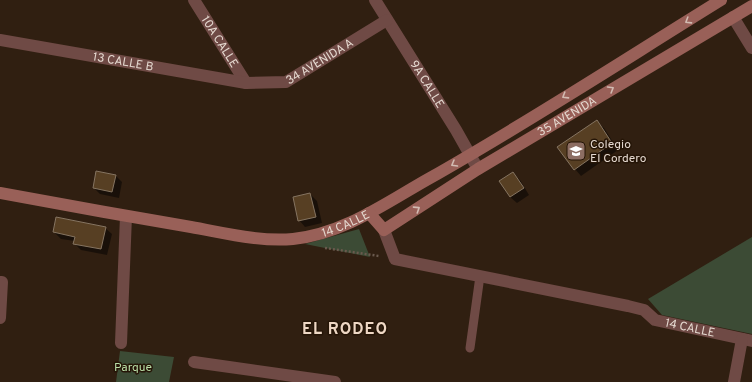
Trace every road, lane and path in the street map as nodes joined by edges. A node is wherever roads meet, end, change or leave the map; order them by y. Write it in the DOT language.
graph roads {
  1 [pos="194,0"];
  2 [pos="375,0"];
  3 [pos="721,0"];
  4 [pos="752,6"];
  5 [pos="733,17"];
  6 [pos="386,20"];
  7 [pos="0,40"];
  8 [pos="752,48"];
  9 [pos="246,83"];
  10 [pos="470,156"];
  11 [pos="478,169"];
  12 [pos="0,193"];
  13 [pos="369,213"];
  14 [pos="126,216"];
  15 [pos="384,230"];
  16 [pos="320,248"];
  17 [pos="395,258"];
  18 [pos="480,276"];
  19 [pos="0,282"];
  20 [pos="0,318"];
  21 [pos="747,340"];
  22 [pos="121,343"];
  23 [pos="470,348"];
  24 [pos="194,362"];
  25 [pos="335,382"];
  26 [pos="734,382"];
  1 -- 9 [label="street, 10A CALLE"];
  2 -- 6 [label="street, 9A CALLE"];
  3 -- 10 [label="street, 35 AVENIDA, one-way"];
  4 -- 5 [label="street, 35 AVENIDA"];
  5 -- 8 [label="street"];
  11 -- 5 [label="street, 35 AVENIDA, one-way"];
  6 -- 9 [label="street, 34 AVENIDA A"];
  6 -- 10 [label="street, 9A CALLE"];
  7 -- 9 [label="street, 13 CALLE B"];
  10 -- 11 [label="street, 9A CALLE"];
  10 -- 13 [label="street, 35 AVENIDA, one-way"];
  15 -- 11 [label="street, 35 AVENIDA, one-way"];
  12 -- 14 [label="street, 14 CALLE"];
  13 -- 14 [label="street, 14 CALLE"];
  13 -- 15 [label="street, 14 CALLE"];
  14 -- 22 [label="street"];
  15 -- 17 [label="street, 14 CALLE"];
  16 -- 17 [label="path"];
  17 -- 18 [label="street, 14 CALLE"];
  18 -- 21 [label="street, 14 CALLE"];
  18 -- 23 [label="lane"];
  19 -- 20 [label="street"];
  21 -- 26 [label="street"];
  24 -- 25 [label="street"];
}
